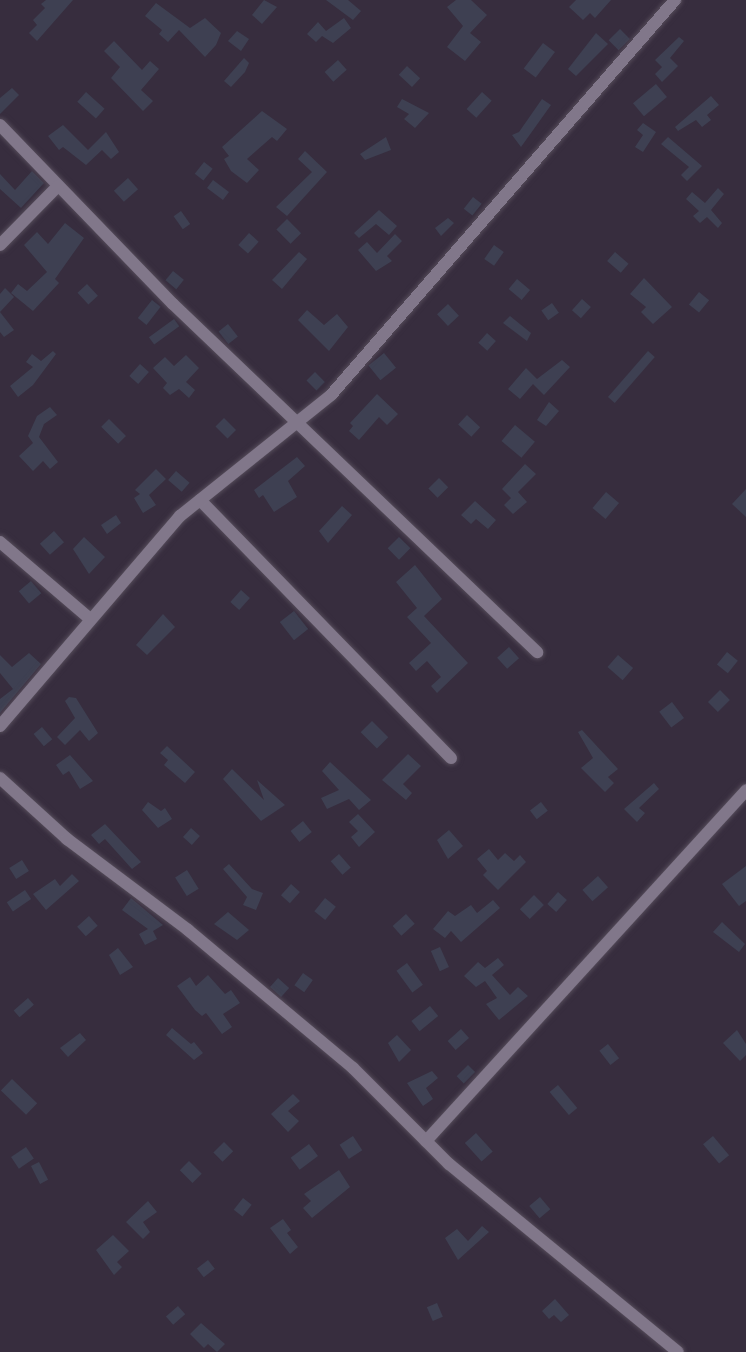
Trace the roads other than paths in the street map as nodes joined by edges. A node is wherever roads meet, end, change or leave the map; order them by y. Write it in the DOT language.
graph roads {
  1 [pos="674,0"];
  2 [pos="0,125"];
  3 [pos="58,186"];
  4 [pos="0,246"];
  5 [pos="299,422"];
  6 [pos="200,500"];
  7 [pos="0,542"];
  8 [pos="90,619"];
  9 [pos="537,652"];
  10 [pos="0,726"];
  11 [pos="451,758"];
  12 [pos="0,778"];
  13 [pos="746,790"];
  14 [pos="426,1141"];
  15 [pos="678,1352"];
  1 -- 5 [label="street"];
  2 -- 3 [label="street"];
  3 -- 4 [label="street"];
  3 -- 5 [label="street"];
  5 -- 6 [label="street"];
  5 -- 9 [label="street"];
  6 -- 8 [label="street"];
  6 -- 11 [label="street"];
  7 -- 8 [label="street"];
  8 -- 10 [label="street"];
  12 -- 14 [label="street"];
  13 -- 14 [label="street"];
  14 -- 15 [label="street"];
}
